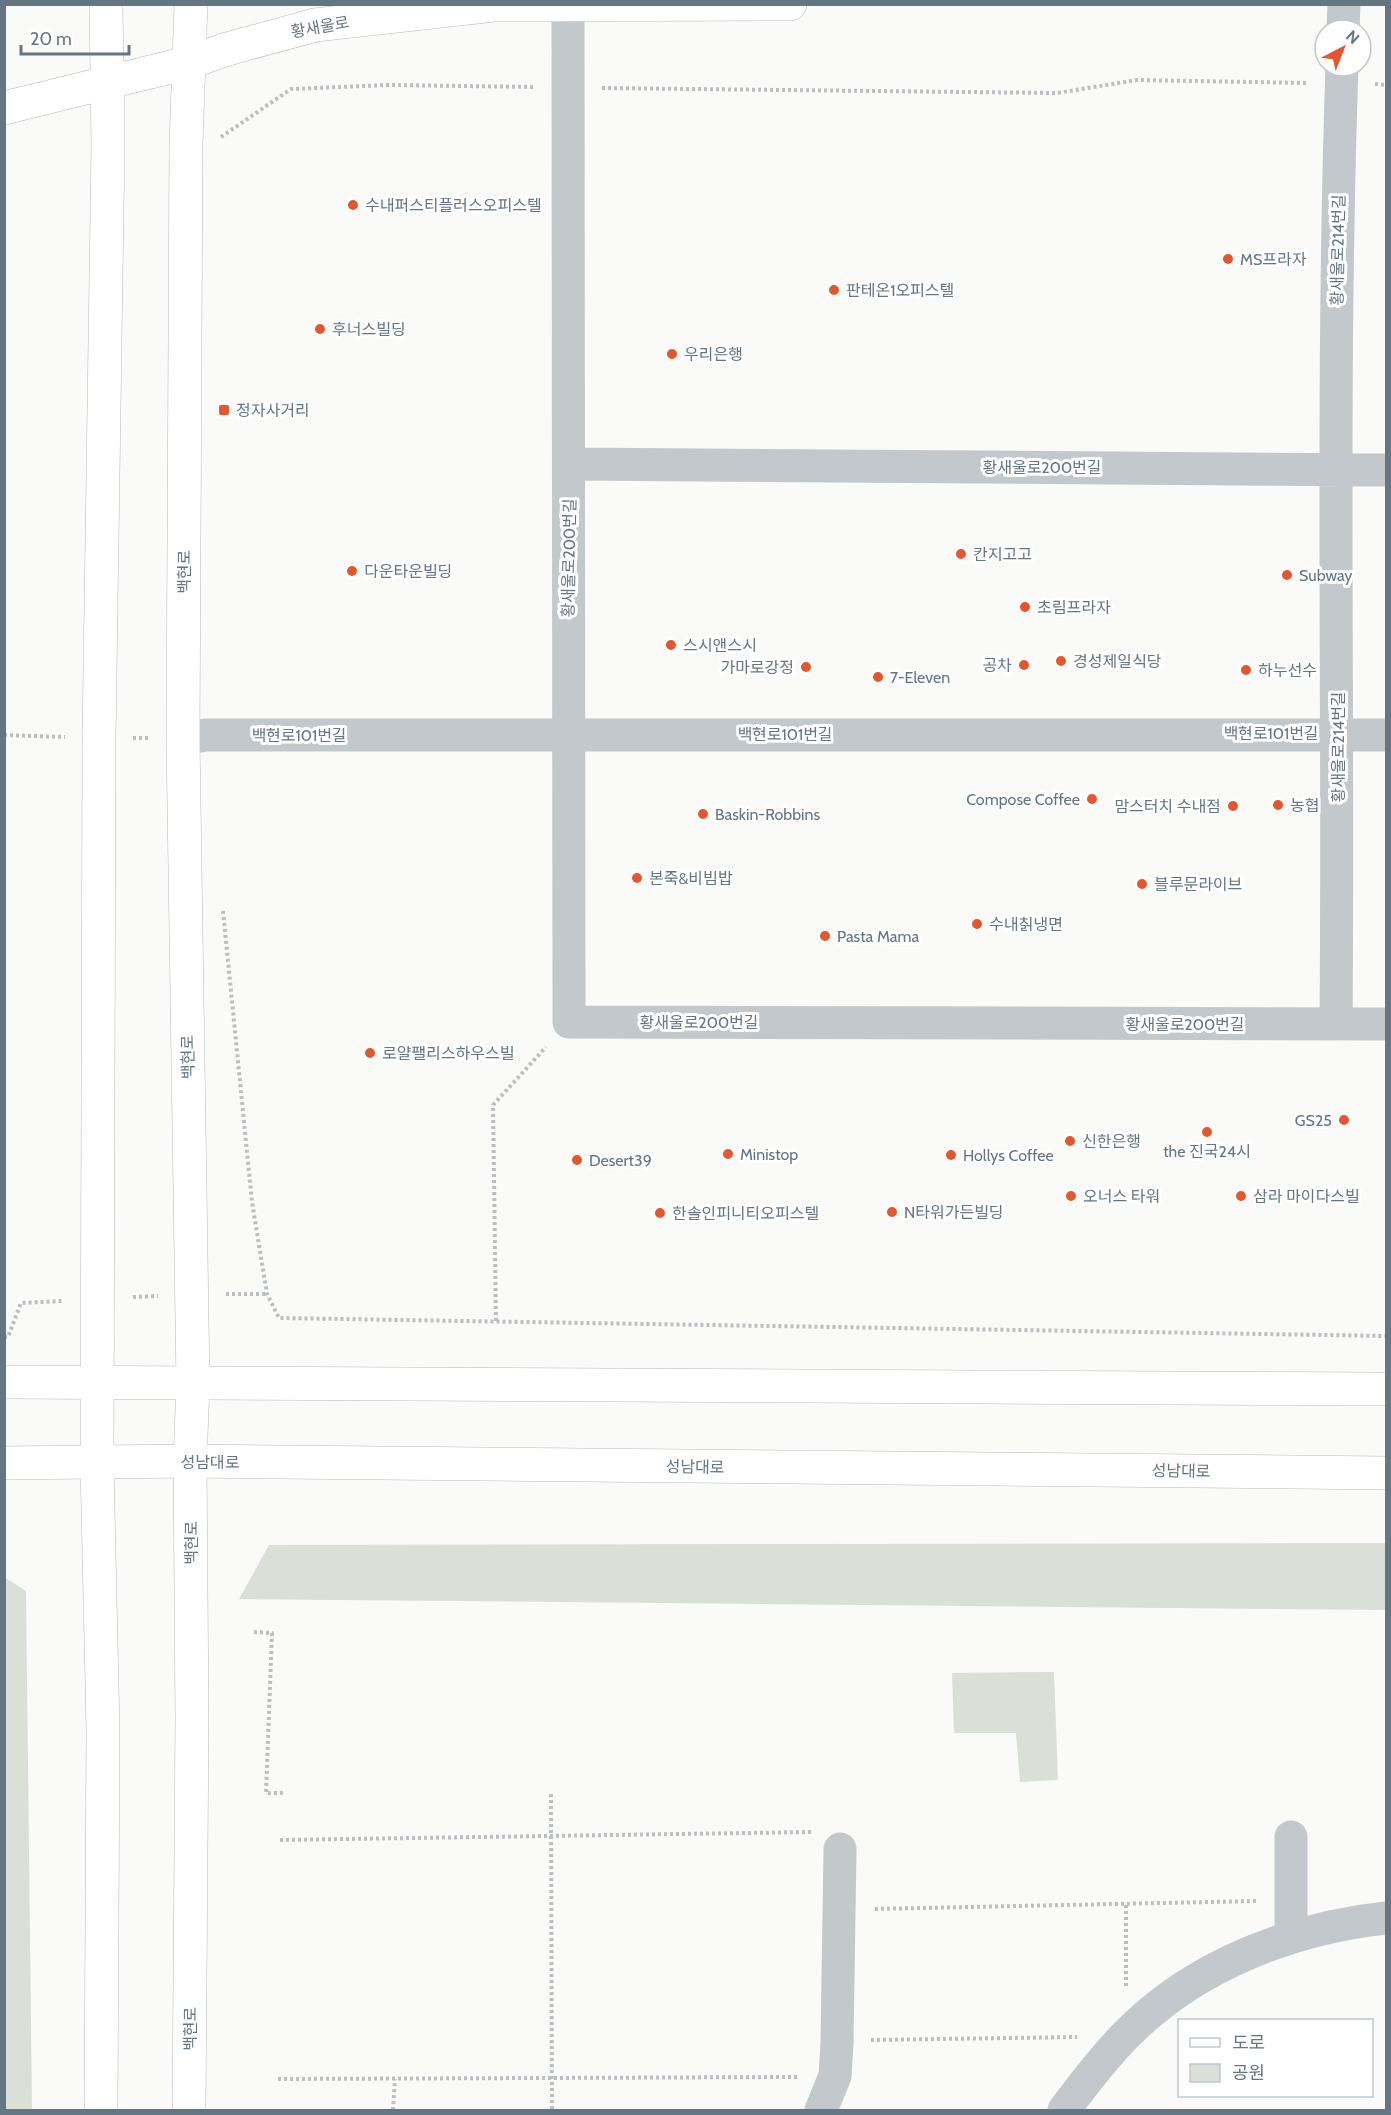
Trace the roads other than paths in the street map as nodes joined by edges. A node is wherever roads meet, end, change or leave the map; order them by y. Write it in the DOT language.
graph roads {
  1 [pos="106,4"];
  2 [pos="191,4"];
  3 [pos="790,4"];
  4 [pos="568,6"];
  5 [pos="191,63"];
  6 [pos="1341,78"];
  7 [pos="106,84"];
  8 [pos="4,108"];
  9 [pos="570,464"];
  10 [pos="1335,469"];
  11 [pos="1386,470"];
  12 [pos="1338,733"];
  13 [pos="567,735"];
  14 [pos="1386,735"];
  15 [pos="183,739"];
  16 [pos="1336,1024"];
  17 [pos="1386,1024"];
  18 [pos="4,1382"];
  19 [pos="99,1383"];
  20 [pos="193,1384"];
  21 [pos="1386,1389"];
  22 [pos="190,1461"];
  23 [pos="4,1463"];
  24 [pos="97,1464"];
  25 [pos="1386,1473"];
  26 [pos="1291,1837"];
  27 [pos="827,1840"];
  28 [pos="1386,1918"];
  29 [pos="1291,1936"];
  30 [pos="101,2110"];
  31 [pos="189,2110"];
  32 [pos="821,2110"];
  33 [pos="1064,2110"];
  1 -- 7 [label="main road"];
  2 -- 5 [label="main road, 백현로"];
  3 -- 4 [label="main road, 황새울로"];
  4 -- 5 [label="main road, 황새울로"];
  4 -- 9 [label="street, 황새울로200번길"];
  5 -- 7 [label="main road, 황새울로"];
  5 -- 15 [label="main road, 백현로"];
  6 -- 10 [label="street, 황새울로214번길"];
  7 -- 8 [label="main road, 황새울로"];
  7 -- 19 [label="main road"];
  9 -- 10 [label="street, 황새울로200번길"];
  9 -- 13 [label="street, 황새울로200번길"];
  10 -- 11 [label="street"];
  10 -- 12 [label="street, 황새울로214번길"];
  12 -- 13 [label="street, 백현로101번길"];
  12 -- 14 [label="street, 백현로101번길"];
  12 -- 16 [label="street, 황새울로214번길"];
  13 -- 15 [label="street, 백현로101번길"];
  13 -- 16 [label="street, 황새울로200번길"];
  15 -- 20 [label="main road, 백현로"];
  16 -- 17 [label="street, 황새울로200번길"];
  18 -- 19 [label="main road"];
  19 -- 20 [label="main road"];
  19 -- 24 [label="main road"];
  20 -- 21 [label="main road"];
  20 -- 22 [label="main road, 백현로"];
  22 -- 24 [label="main road, 성남대로"];
  22 -- 25 [label="main road, 성남대로"];
  22 -- 31 [label="main road, 백현로"];
  23 -- 24 [label="main road, 성남대로"];
  24 -- 30 [label="main road"];
  26 -- 29 [label="street"];
  27 -- 32 [label="street"];
  28 -- 29 [label="street"];
  29 -- 33 [label="street"];
}
